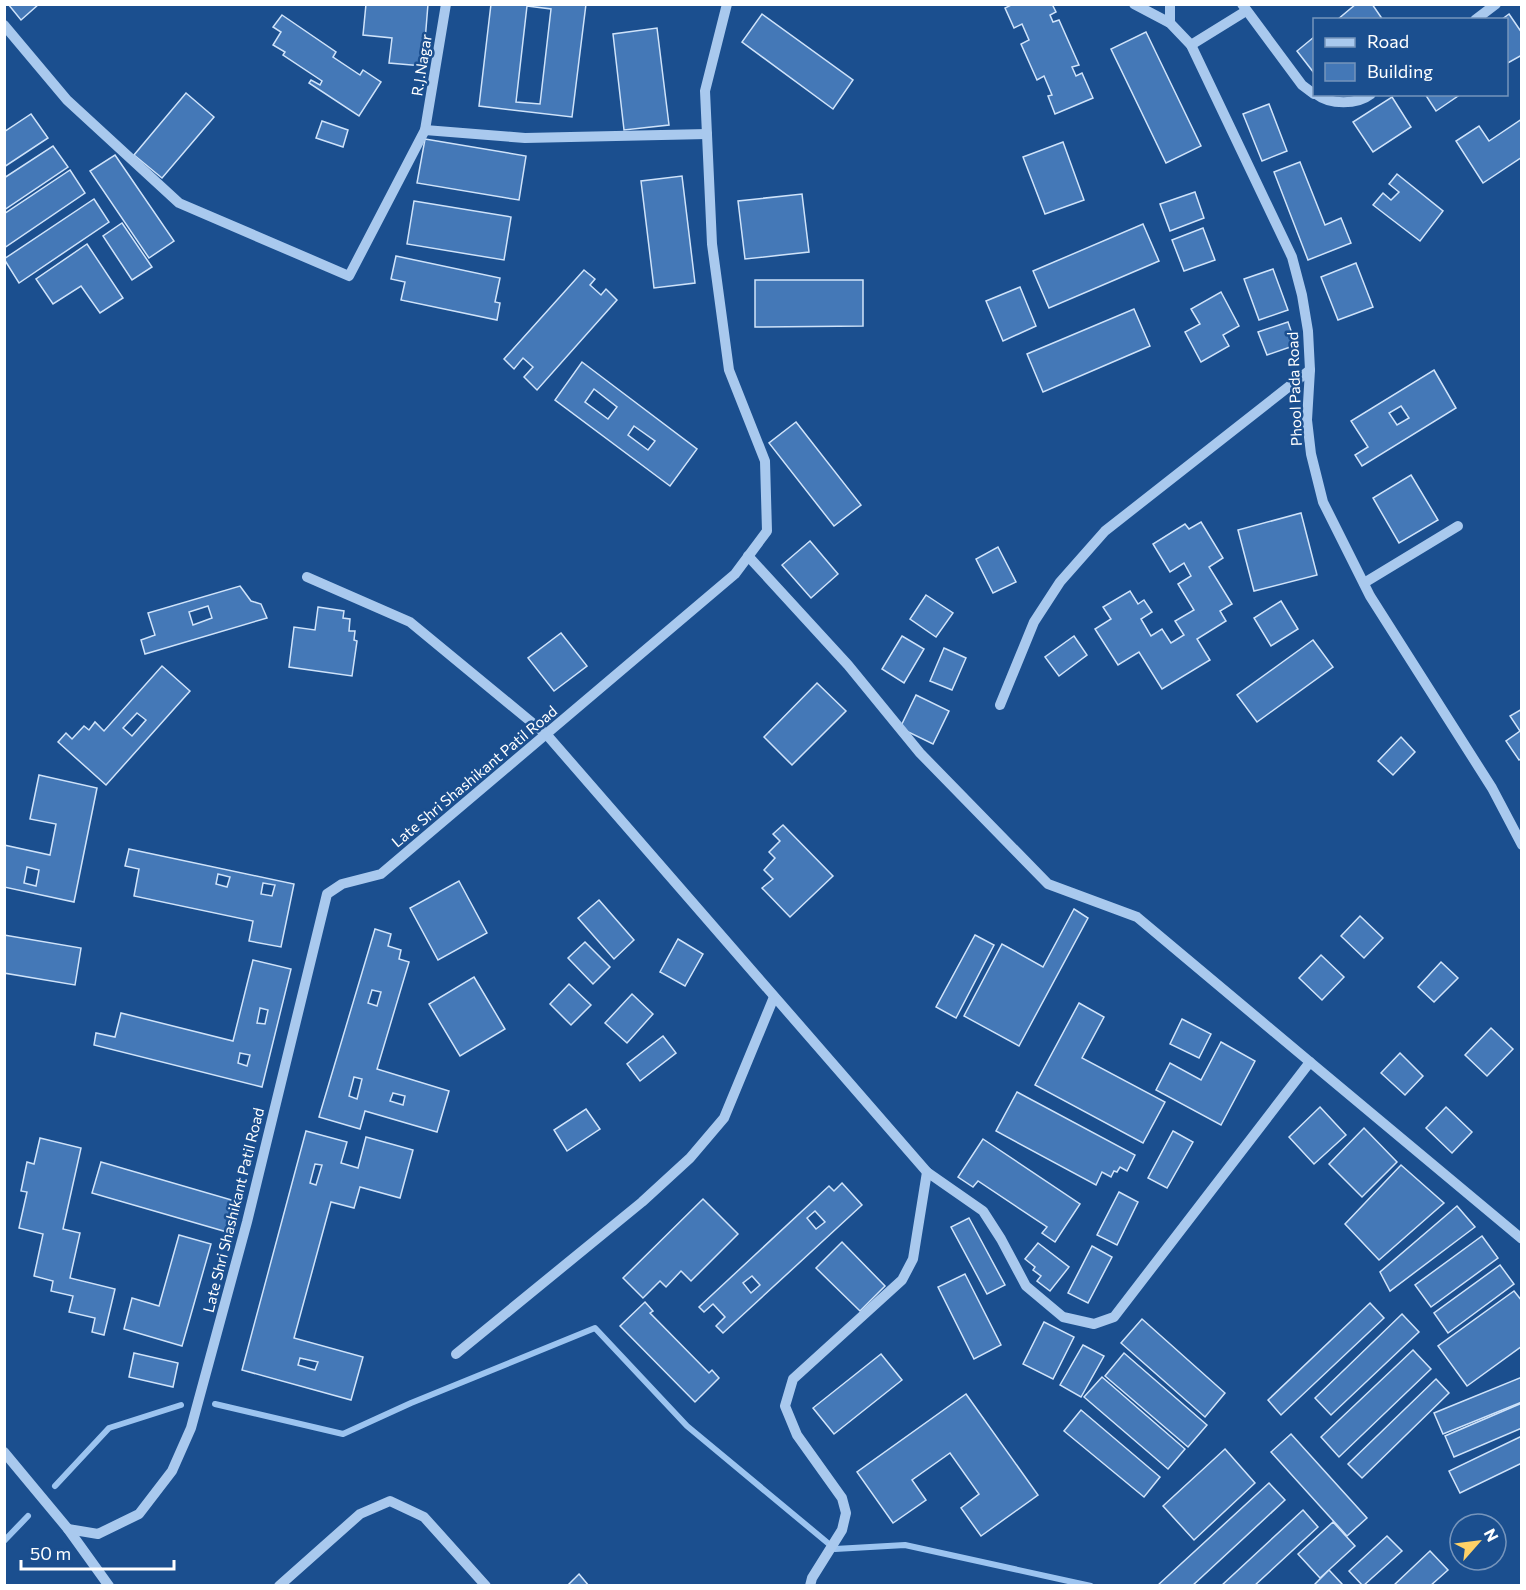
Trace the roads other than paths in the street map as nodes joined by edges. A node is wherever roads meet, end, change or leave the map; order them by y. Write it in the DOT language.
graph roads {
  1 [pos="446,4"];
  2 [pos="727,4"];
  3 [pos="1134,4"];
  4 [pos="1170,4"];
  5 [pos="1496,4"];
  6 [pos="1244,8"];
  7 [pos="1478,18"];
  8 [pos="1170,23"];
  9 [pos="4,25"];
  10 [pos="1191,45"];
  11 [pos="1313,93"];
  12 [pos="1318,96"];
  13 [pos="1369,96"];
  14 [pos="425,130"];
  15 [pos="707,134"];
  16 [pos="1310,370"];
  17 [pos="1458,526"];
  18 [pos="748,556"];
  19 [pos="307,577"];
  20 [pos="1364,583"];
  21 [pos="1000,705"];
  22 [pos="547,735"];
  23 [pos="1521,845"];
  24 [pos="774,997"];
  25 [pos="1311,1062"];
  26 [pos="927,1172"];
  27 [pos="1521,1239"];
  28 [pos="456,1354"];
  29 [pos="4,1452"];
  30 [pos="68,1529"];
  31 [pos="109,1586"];
  32 [pos="279,1586"];
  33 [pos="486,1586"];
  34 [pos="810,1586"];
  1 -- 14 [label="street, R.J.Nagar"];
  2 -- 15 [label="street, Late Shri Shashikant Patil Road"];
  3 -- 8 [label="street, Phool Pada Road"];
  4 -- 8 [label="street"];
  5 -- 7 [label="street"];
  6 -- 10 [label="street"];
  6 -- 11 [label="street"];
  8 -- 10 [label="street, Phool Pada Road"];
  9 -- 14 [label="street, R.J.Nagar"];
  10 -- 16 [label="street, Phool Pada Road"];
  12 -- 13 [label="street"];
  14 -- 15 [label="street"];
  15 -- 18 [label="street, Late Shri Shashikant Patil Road"];
  16 -- 20 [label="street, Phool Pada Road"];
  16 -- 21 [label="street"];
  17 -- 20 [label="street"];
  18 -- 22 [label="street, Late Shri Shashikant Patil Road"];
  18 -- 25 [label="street"];
  19 -- 22 [label="street"];
  20 -- 23 [label="street, Phool Pada Road"];
  22 -- 24 [label="street"];
  22 -- 30 [label="street, Late Shri Shashikant Patil Road"];
  24 -- 26 [label="street"];
  24 -- 28 [label="street"];
  25 -- 26 [label="street"];
  25 -- 27 [label="street"];
  26 -- 34 [label="street"];
  29 -- 30 [label="street"];
  30 -- 31 [label="street"];
  32 -- 33 [label="street"];
}
